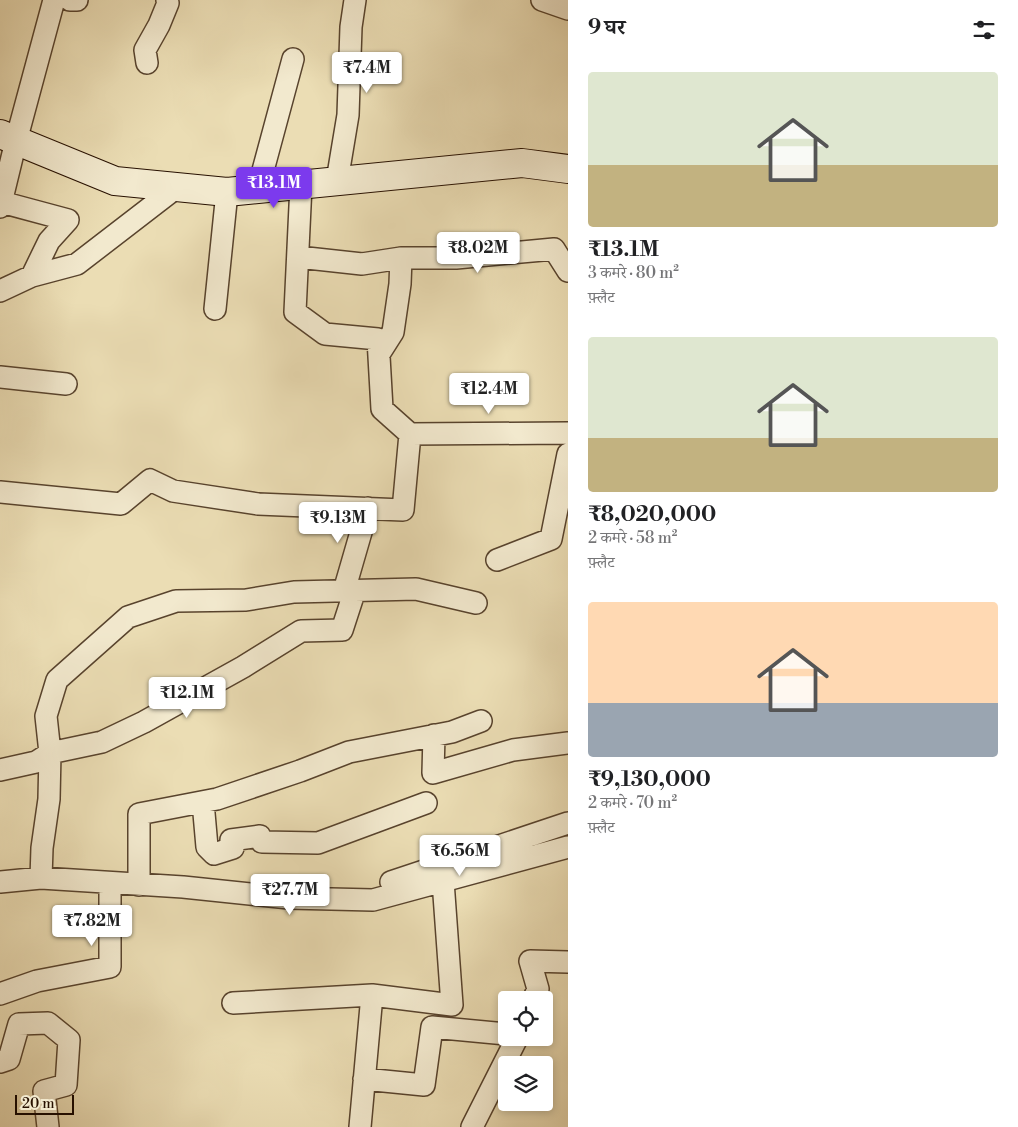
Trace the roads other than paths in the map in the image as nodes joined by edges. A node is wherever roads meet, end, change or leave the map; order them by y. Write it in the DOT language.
graph roads {
  1 [pos="54,0"];
  2 [pos="70,0"];
  3 [pos="77,0"];
  4 [pos="167,0"];
  5 [pos="355,0"];
  6 [pos="542,0"];
  7 [pos="568,8"];
  8 [pos="293,59"];
  9 [pos="147,63"];
  10 [pos="8,138"];
  11 [pos="568,169"];
  12 [pos="337,181"];
  13 [pos="301,185"];
  14 [pos="177,187"];
  15 [pos="258,189"];
  16 [pos="227,192"];
  17 [pos="1,205"];
  18 [pos="298,257"];
  19 [pos="401,258"];
  20 [pos="568,271"];
  21 [pos="32,276"];
  22 [pos="0,291"];
  23 [pos="215,309"];
  24 [pos="379,354"];
  25 [pos="0,377"];
  26 [pos="66,384"];
  27 [pos="568,433"];
  28 [pos="410,434"];
  29 [pos="568,454"];
  30 [pos="0,492"];
  31 [pos="368,508"];
  32 [pos="497,560"];
  33 [pos="350,590"];
  34 [pos="476,603"];
  35 [pos="481,721"];
  36 [pos="434,735"];
  37 [pos="568,743"];
  38 [pos="50,753"];
  39 [pos="0,770"];
  40 [pos="203,802"];
  41 [pos="426,803"];
  42 [pos="568,823"];
  43 [pos="568,847"];
  44 [pos="41,878"];
  45 [pos="443,881"];
  46 [pos="0,882"];
  47 [pos="110,883"];
  48 [pos="138,885"];
  49 [pos="342,899"];
  50 [pos="568,962"];
  51 [pos="537,991"];
  52 [pos="0,994"];
  53 [pos="372,995"];
  54 [pos="233,1003"];
  55 [pos="498,1033"];
  56 [pos="513,1046"];
  57 [pos="0,1062"];
  58 [pos="364,1078"];
  59 [pos="48,1127"];
  60 [pos="360,1127"];
  61 [pos="472,1127"];
  1 -- 10 [label="street"];
  2 -- 3 [label="street"];
  4 -- 9 [label="street"];
  5 -- 12 [label="street"];
  6 -- 7 [label="street"];
  8 -- 15 [label="street"];
  10 -- 14 [label="street"];
  10 -- 17 [label="street"];
  11 -- 12 [label="street"];
  12 -- 13 [label="street"];
  13 -- 15 [label="street"];
  13 -- 18 [label="street"];
  14 -- 16 [label="street"];
  14 -- 21 [label="street"];
  15 -- 16 [label="street"];
  16 -- 23 [label="street"];
  17 -- 21 [label="street"];
  18 -- 19 [label="street"];
  18 -- 24 [label="street"];
  19 -- 20 [label="street"];
  19 -- 24 [label="street"];
  21 -- 22 [label="street"];
  24 -- 28 [label="street"];
  25 -- 26 [label="street"];
  27 -- 28 [label="street"];
  28 -- 31 [label="street"];
  29 -- 32 [label="street"];
  30 -- 31 [label="street"];
  31 -- 33 [label="street"];
  33 -- 34 [label="street"];
  33 -- 38 [label="street"];
  33 -- 38 [label="street"];
  35 -- 36 [label="street"];
  36 -- 37 [label="street"];
  36 -- 40 [label="street"];
  38 -- 39 [label="street"];
  38 -- 44 [label="street"];
  40 -- 41 [label="street"];
  40 -- 48 [label="street"];
  42 -- 49 [label="street"];
  43 -- 45 [label="street"];
  44 -- 46 [label="street"];
  44 -- 47 [label="street"];
  45 -- 49 [label="street"];
  45 -- 53 [label="street"];
  47 -- 48 [label="street"];
  47 -- 52 [label="street"];
  48 -- 49 [label="street"];
  50 -- 51 [label="street"];
  53 -- 54 [label="street"];
  53 -- 58 [label="street"];
  55 -- 58 [label="street"];
  56 -- 61 [label="street"];
  57 -- 59 [label="street"];
  58 -- 60 [label="street"];
}
